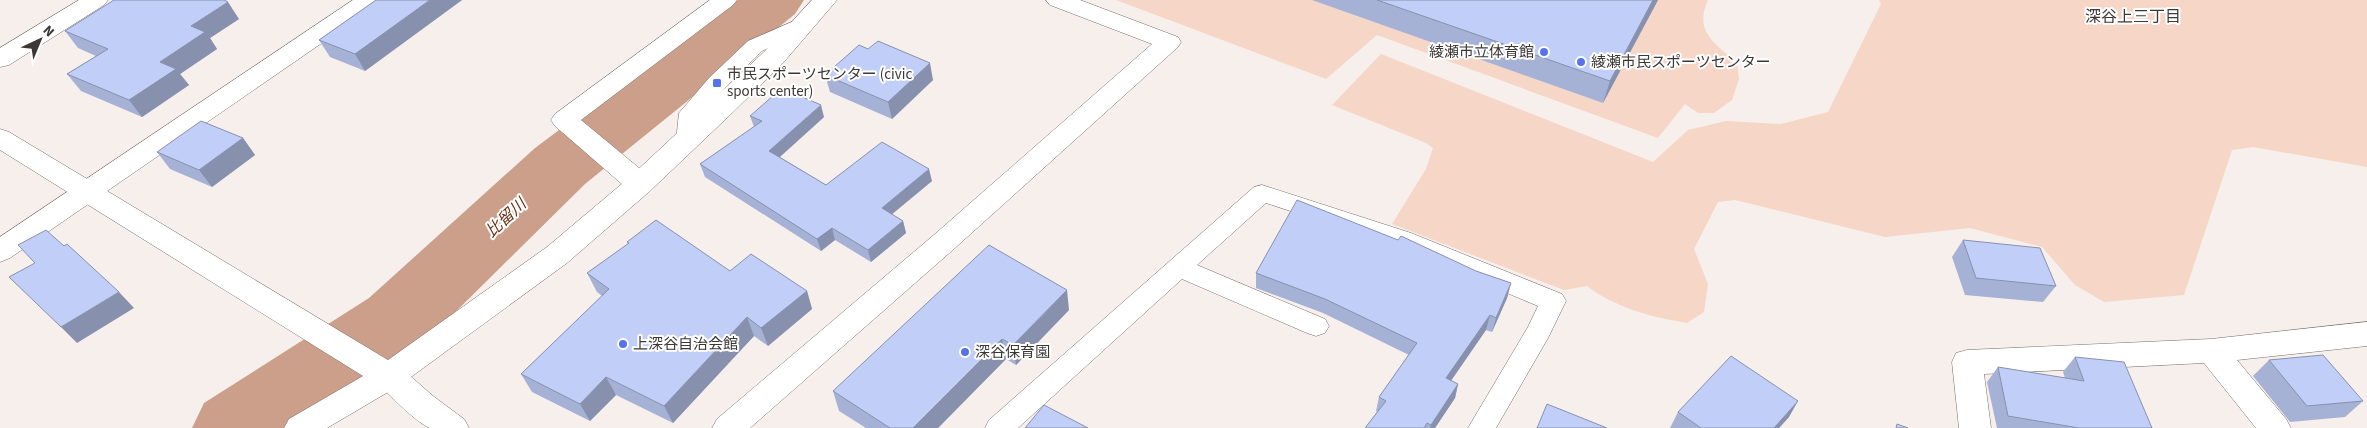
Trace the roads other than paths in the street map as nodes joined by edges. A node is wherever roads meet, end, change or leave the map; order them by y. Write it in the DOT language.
graph roads {
  1 [pos="96,0"];
  2 [pos="369,0"];
  3 [pos="725,0"];
  4 [pos="825,0"];
  5 [pos="1058,0"];
  6 [pos="0,59"];
  7 [pos="0,138"];
  8 [pos="640,184"];
  9 [pos="88,191"];
  10 [pos="0,251"];
  11 [pos="1179,268"];
  12 [pos="1316,326"];
  13 [pos="2367,334"];
  14 [pos="2211,351"];
  15 [pos="378,369"];
  16 [pos="300,428"];
  17 [pos="453,428"];
  18 [pos="728,428"];
  19 [pos="999,428"];
  20 [pos="1482,428"];
  21 [pos="1974,428"];
  22 [pos="2275,428"];
  1 -- 6 [label="street"];
  2 -- 9 [label="street"];
  3 -- 8 [label="street"];
  4 -- 8 [label="street"];
  5 -- 18 [label="street"];
  7 -- 9 [label="street"];
  8 -- 15 [label="street"];
  9 -- 10 [label="street"];
  9 -- 15 [label="street"];
  11 -- 12 [label="lane"];
  11 -- 19 [label="lane"];
  11 -- 20 [label="lane"];
  13 -- 14 [label="street"];
  14 -- 21 [label="street"];
  14 -- 22 [label="street"];
  15 -- 16 [label="street"];
  15 -- 17 [label="street"];
}
